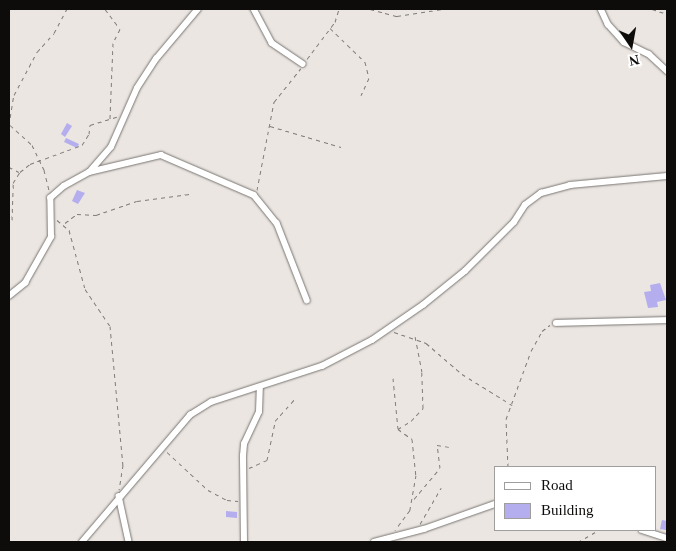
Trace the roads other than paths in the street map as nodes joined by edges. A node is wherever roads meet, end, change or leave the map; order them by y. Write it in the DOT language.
graph roads {
  1 [pos="198,9"];
  2 [pos="254,9"];
  3 [pos="601,9"];
  4 [pos="303,64"];
  5 [pos="667,71"];
  6 [pos="89,172"];
  7 [pos="667,176"];
  8 [pos="9,296"];
  9 [pos="307,300"];
  10 [pos="667,320"];
  11 [pos="556,323"];
  12 [pos="260,388"];
  13 [pos="119,496"];
  14 [pos="493,505"];
  15 [pos="645,531"];
  16 [pos="667,538"];
  17 [pos="82,542"];
  18 [pos="129,542"];
  19 [pos="244,542"];
  20 [pos="374,542"];
  1 -- 6 [label="street"];
  2 -- 4 [label="street"];
  3 -- 5 [label="street"];
  6 -- 8 [label="street"];
  6 -- 9 [label="street"];
  7 -- 12 [label="street"];
  10 -- 11 [label="street"];
  12 -- 13 [label="street"];
  12 -- 19 [label="street"];
  13 -- 17 [label="street"];
  13 -- 18 [label="street"];
  14 -- 20 [label="street"];
  15 -- 16 [label="street"];
}
